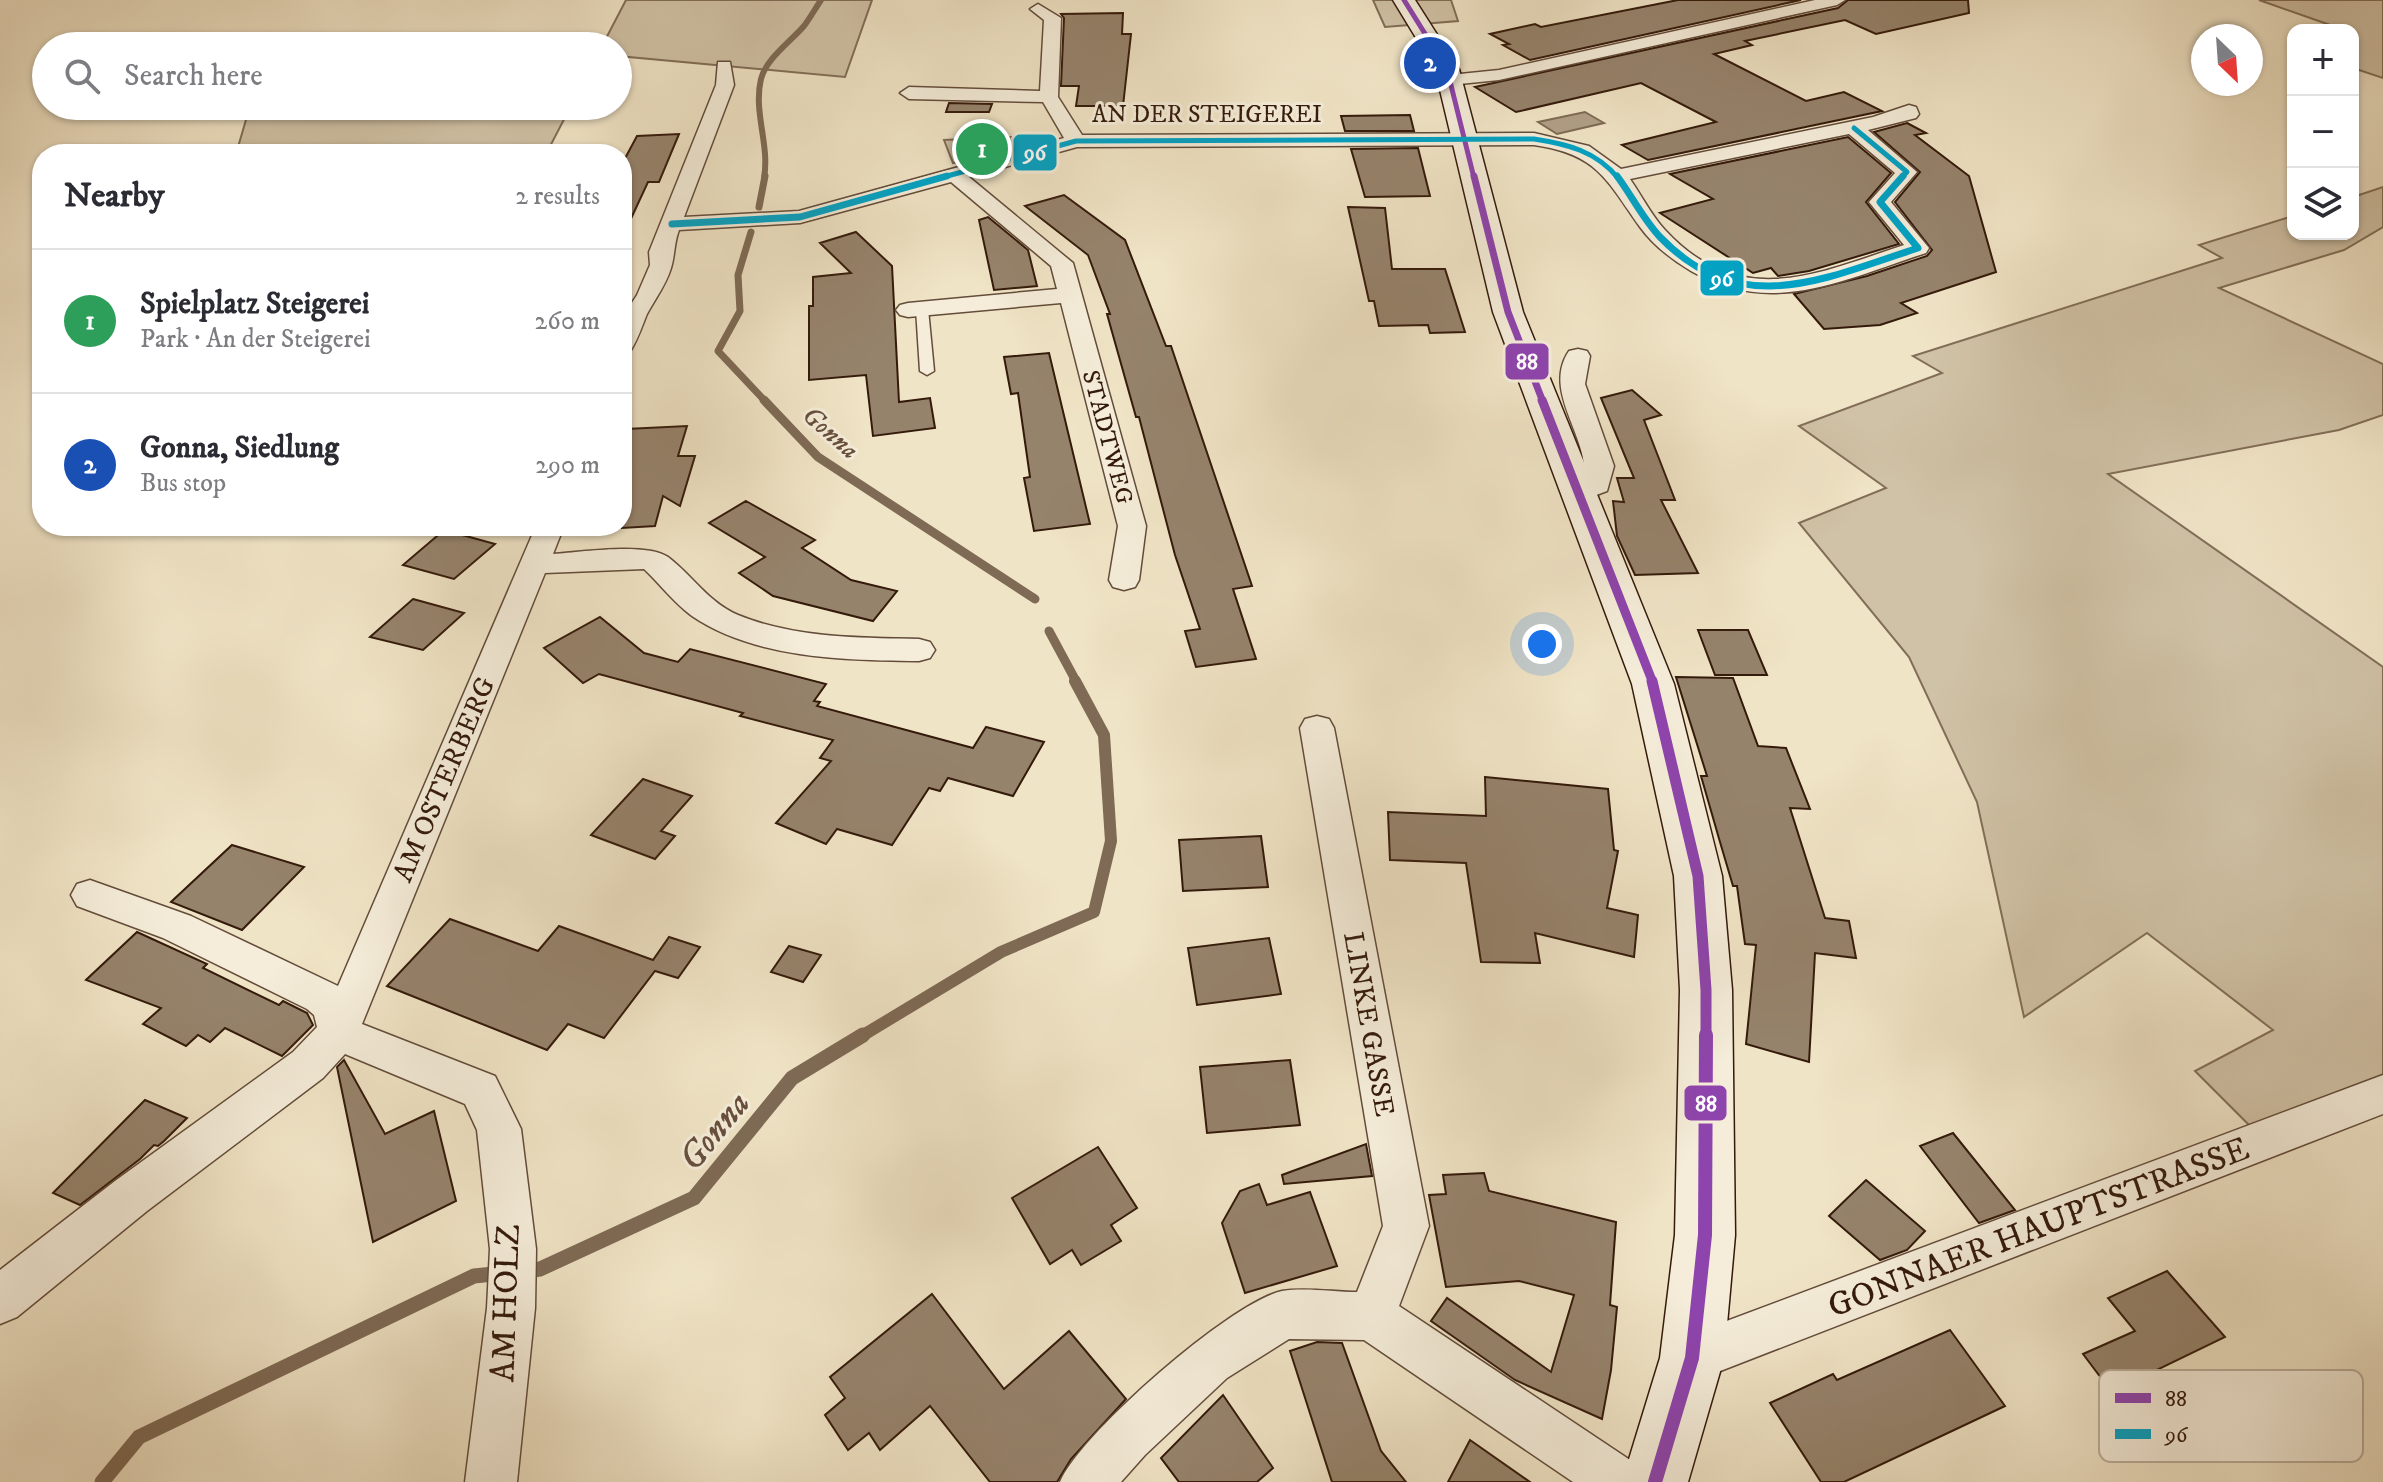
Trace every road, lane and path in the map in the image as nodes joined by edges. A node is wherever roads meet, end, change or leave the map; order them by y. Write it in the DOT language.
graph roads {
  1 [pos="1404,0"];
  2 [pos="1837,0"];
  3 [pos="1038,9"];
  4 [pos="724,66"];
  5 [pos="1450,80"];
  6 [pos="909,93"];
  7 [pos="1049,97"];
  8 [pos="1909,111"];
  9 [pos="1854,128"];
  10 [pos="1464,138"];
  11 [pos="1076,141"];
  12 [pos="956,176"];
  13 [pos="1616,176"];
  14 [pos="672,224"];
  15 [pos="1070,295"];
  16 [pos="915,309"];
  17 [pos="632,319"];
  18 [pos="1578,356"];
  19 [pos="927,371"];
  20 [pos="1578,494"];
  21 [pos="546,536"];
  22 [pos="535,564"];
  23 [pos="1124,580"];
  24 [pos="919,650"];
  25 [pos="1317,728"];
  26 [pos="90,895"];
  27 [pos="338,1033"];
  28 [pos="2383,1094"];
  29 [pos="0,1300"];
  30 [pos="1371,1316"];
  31 [pos="1692,1358"];
  32 [pos="491,1482"];
  33 [pos="1086,1482"];
  34 [pos="1618,1482"];
  35 [pos="1655,1482"];
  1 -- 5 [label="main road"];
  2 -- 5 [label="street"];
  3 -- 7 [label="street"];
  4 -- 14 [label="street"];
  5 -- 10 [label="main road"];
  6 -- 7 [label="street"];
  7 -- 11 [label="street"];
  8 -- 9 [label="street"];
  9 -- 13 [label="street"];
  9 -- 13 [label="street, AN DER STEIGEREI"];
  10 -- 11 [label="street, AN DER STEIGEREI"];
  10 -- 13 [label="street, AN DER STEIGEREI"];
  10 -- 20 [label="main road"];
  11 -- 12 [label="street, AN DER STEIGEREI"];
  12 -- 14 [label="street, AN DER STEIGEREI"];
  12 -- 15 [label="street, STADTWEG"];
  14 -- 17 [label="street"];
  15 -- 16 [label="street"];
  15 -- 23 [label="street, STADTWEG"];
  16 -- 19 [label="lane"];
  18 -- 20 [label="street"];
  20 -- 31 [label="main road"];
  21 -- 22 [label="street, AM OSTERBERG"];
  22 -- 24 [label="street"];
  22 -- 27 [label="street, AM OSTERBERG"];
  25 -- 30 [label="street, LINKE GASSE"];
  26 -- 27 [label="street"];
  27 -- 29 [label="street"];
  27 -- 32 [label="street, AM HOLZ"];
  28 -- 31 [label="street, GONNAER HAUPTSTRASSE"];
  30 -- 33 [label="street"];
  30 -- 34 [label="street"];
  31 -- 35 [label="main road"];
}
